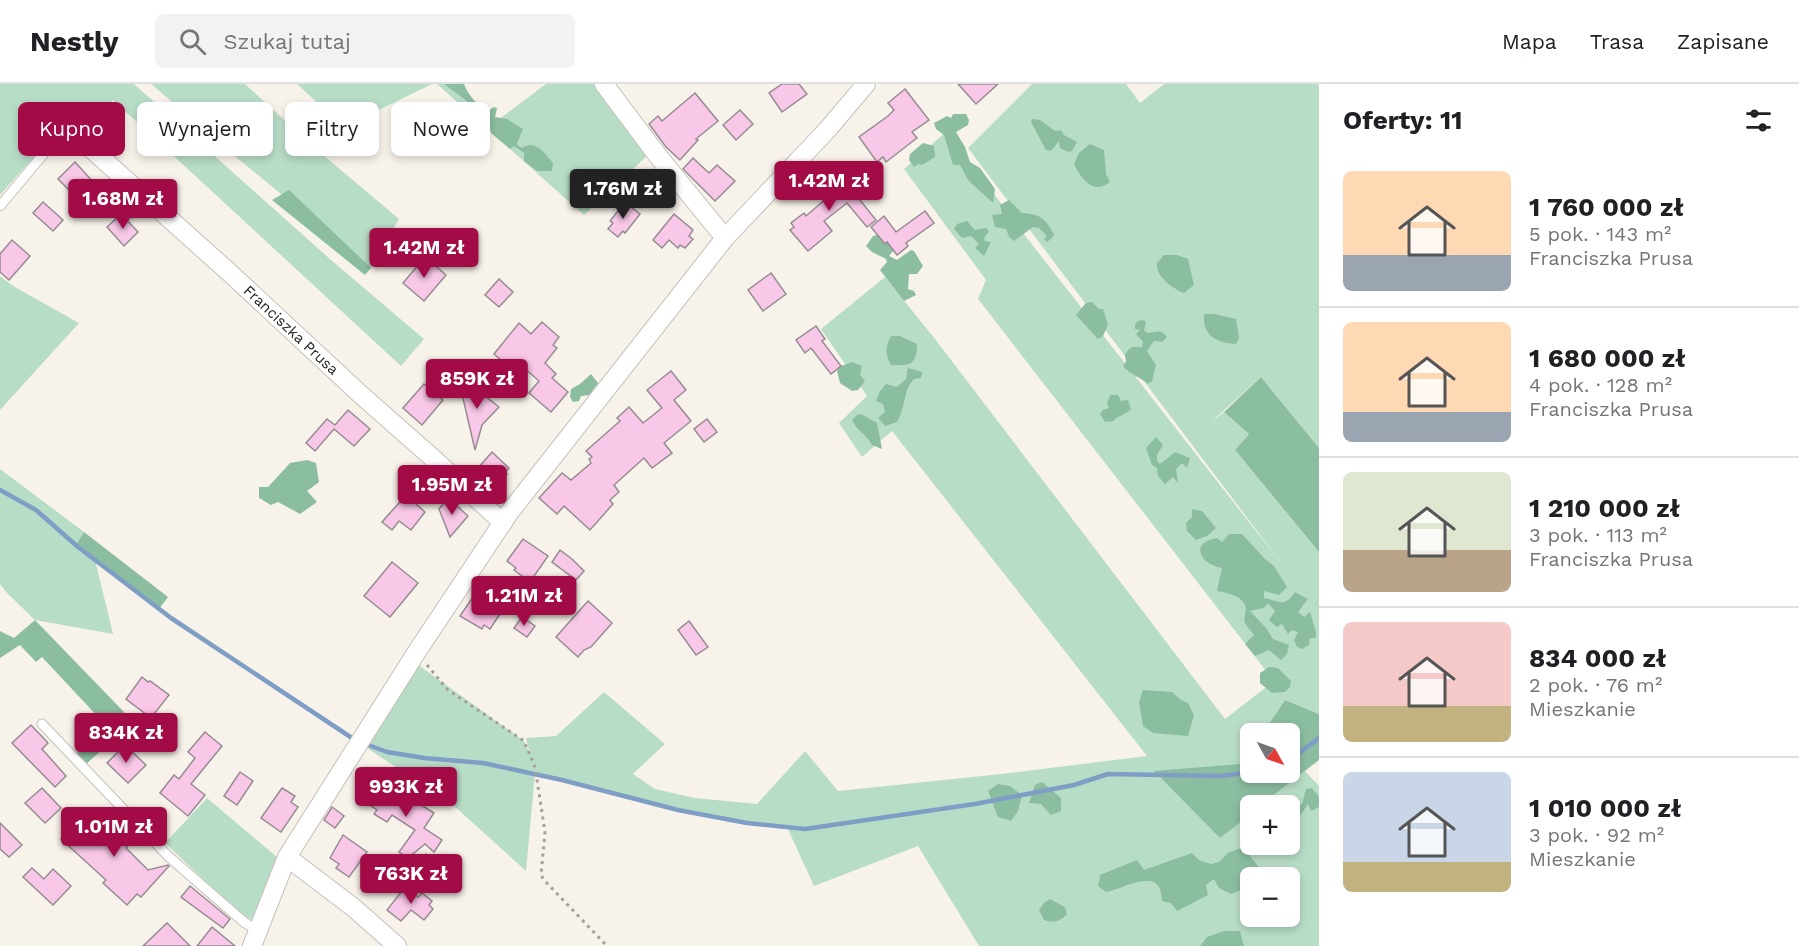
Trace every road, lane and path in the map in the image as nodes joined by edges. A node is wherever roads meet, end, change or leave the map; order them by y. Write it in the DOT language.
graph roads {
  1 [pos="604,84"];
  2 [pos="866,84"];
  3 [pos="42,156"];
  4 [pos="99,156"];
  5 [pos="0,206"];
  6 [pos="725,238"];
  7 [pos="503,523"];
  8 [pos="416,653"];
  9 [pos="42,724"];
  10 [pos="286,857"];
  11 [pos="255,938"];
  12 [pos="397,946"];
  13 [pos="607,946"];
  1 -- 6 [label="street"];
  2 -- 6 [label="street"];
  3 -- 5 [label="lane"];
  4 -- 7 [label="street, Franciszka Prusa"];
  6 -- 7 [label="street"];
  7 -- 8 [label="street"];
  8 -- 10 [label="street"];
  8 -- 13 [label="path"];
  9 -- 11 [label="lane"];
  10 -- 11 [label="street"];
  10 -- 12 [label="street"];
}
